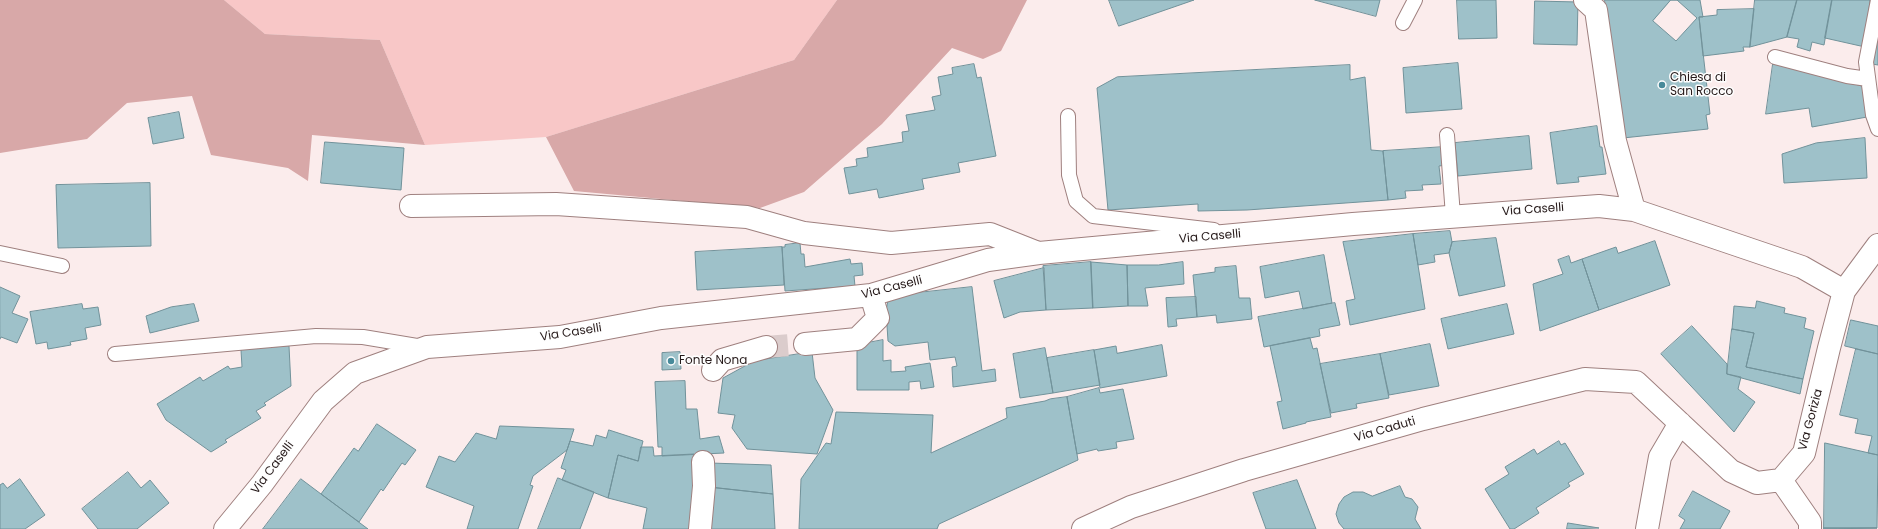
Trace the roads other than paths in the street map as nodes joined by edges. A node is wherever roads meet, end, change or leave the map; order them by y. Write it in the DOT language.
graph roads {
  1 [pos="1415,0"];
  2 [pos="1585,0"];
  3 [pos="1878,0"];
  4 [pos="1403,23"];
  5 [pos="1775,57"];
  6 [pos="1868,79"];
  7 [pos="1068,116"];
  8 [pos="1878,129"];
  9 [pos="1447,135"];
  10 [pos="411,206"];
  11 [pos="1634,210"];
  12 [pos="1453,216"];
  13 [pos="1247,233"];
  14 [pos="1878,245"];
  15 [pos="0,253"];
  16 [pos="1039,253"];
  17 [pos="62,266"];
  18 [pos="1844,291"];
  19 [pos="871,296"];
  20 [pos="805,344"];
  21 [pos="427,347"];
  22 [pos="766,347"];
  23 [pos="115,354"];
  24 [pos="713,370"];
  25 [pos="1680,423"];
  26 [pos="703,462"];
  27 [pos="1781,480"];
  28 [pos="225,529"];
  29 [pos="700,529"];
  30 [pos="1083,529"];
  31 [pos="1647,529"];
  32 [pos="1810,529"];
  1 -- 4 [label="lane"];
  2 -- 11 [label="street"];
  3 -- 6 [label="lane"];
  5 -- 6 [label="lane"];
  6 -- 8 [label="lane"];
  7 -- 13 [label="lane"];
  9 -- 12 [label="lane"];
  10 -- 16 [label="street"];
  11 -- 12 [label="street, Via Caselli"];
  11 -- 18 [label="street, Via Caselli"];
  12 -- 13 [label="street, Via Caselli"];
  13 -- 16 [label="street, Via Caselli"];
  14 -- 18 [label="street, Via Gorizia"];
  15 -- 17 [label="lane"];
  16 -- 19 [label="street, Via Caselli"];
  18 -- 27 [label="street, Via Gorizia"];
  19 -- 20 [label="street"];
  19 -- 21 [label="street, Via Caselli"];
  21 -- 23 [label="lane"];
  21 -- 28 [label="street, Via Caselli"];
  22 -- 24 [label="street"];
  25 -- 27 [label="street"];
  25 -- 30 [label="street, Via Caduti"];
  25 -- 31 [label="street"];
  26 -- 29 [label="street"];
  27 -- 32 [label="street"];
}
